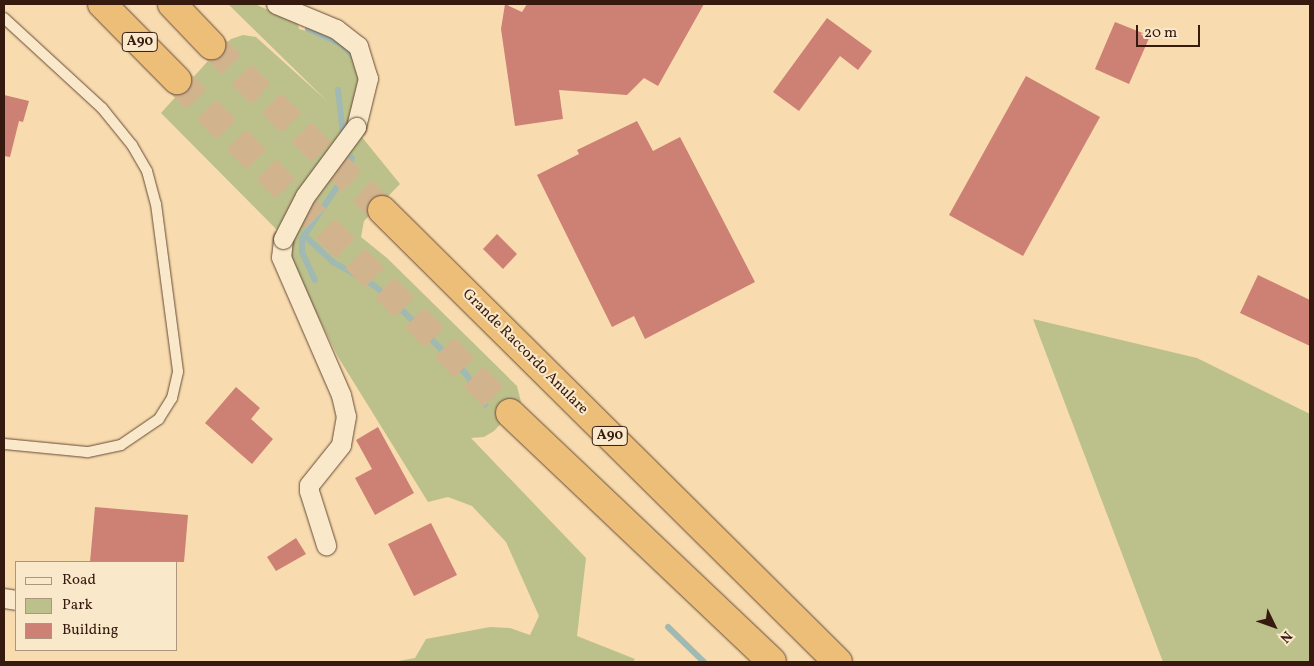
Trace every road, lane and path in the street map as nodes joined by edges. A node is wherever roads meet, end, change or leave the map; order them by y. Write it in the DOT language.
graph roads {
  1 [pos="102,4"];
  2 [pos="172,4"];
  3 [pos="276,4"];
  4 [pos="4,18"];
  5 [pos="212,45"];
  6 [pos="177,80"];
  7 [pos="382,210"];
  8 [pos="510,413"];
  9 [pos="4,444"];
  10 [pos="326,545"];
  11 [pos="772,662"];
  12 [pos="838,662"];
  1 -- 6 [label="highway, A90"];
  2 -- 5 [label="highway"];
  3 -- 10 [label="street, bridge"];
  4 -- 9 [label="lane"];
  7 -- 12 [label="highway, Grande Raccordo Anulare / A90"];
  8 -- 11 [label="highway"];
}
